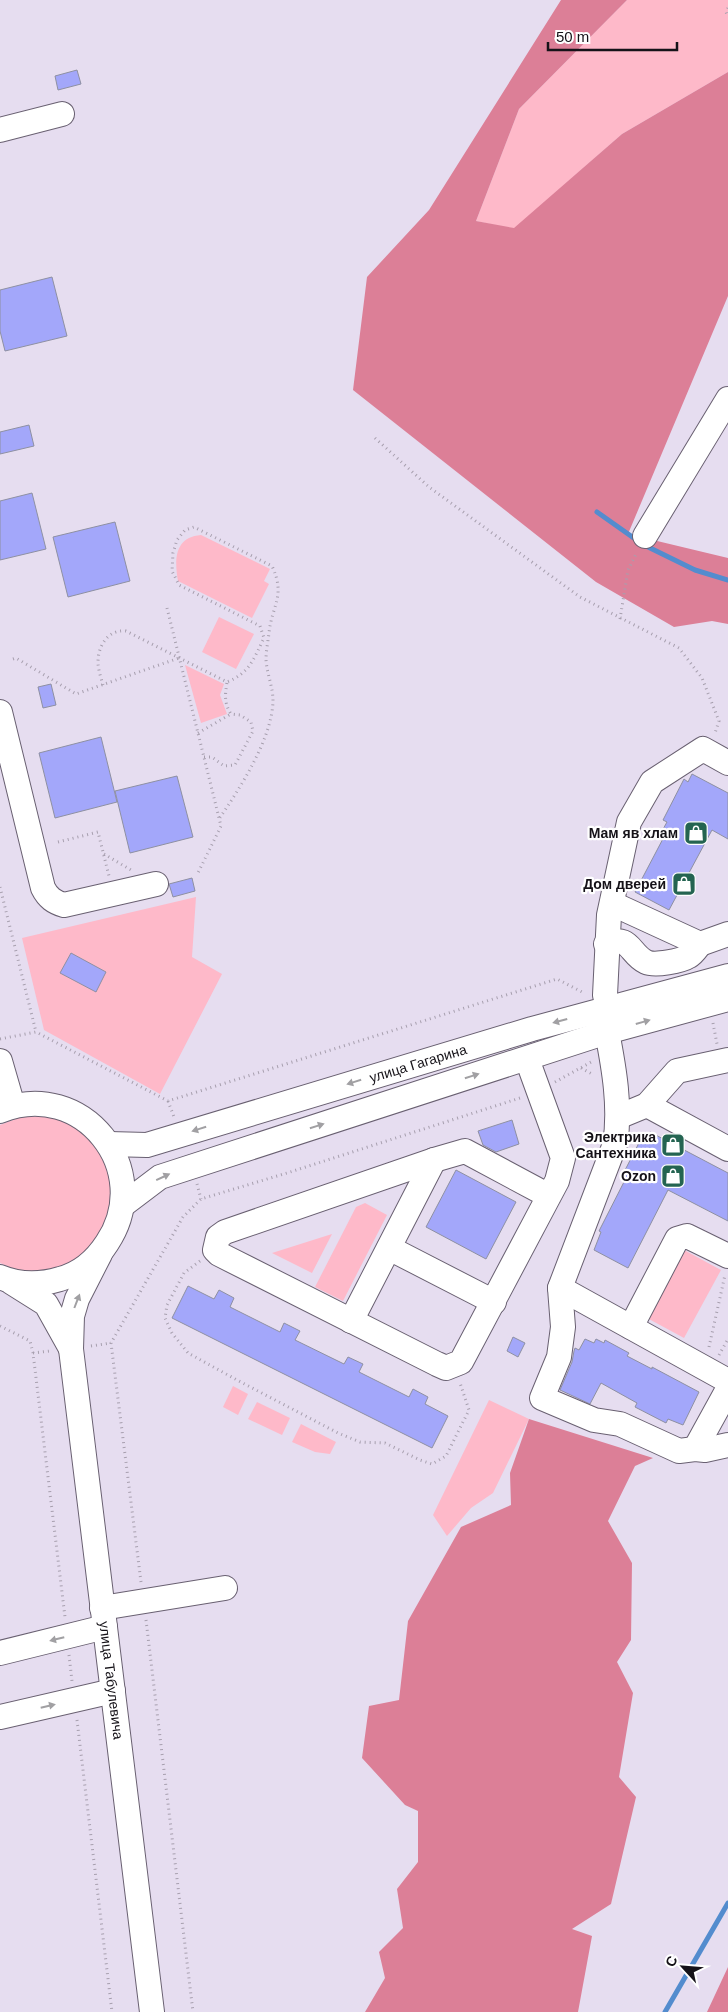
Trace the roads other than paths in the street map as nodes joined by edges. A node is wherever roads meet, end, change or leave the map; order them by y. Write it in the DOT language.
graph roads {
  1 [pos="62,114"];
  2 [pos="0,130"];
  3 [pos="728,399"];
  4 [pos="644,536"];
  5 [pos="0,712"];
  6 [pos="719,758"];
  7 [pos="147,880"];
  8 [pos="613,904"];
  9 [pos="728,934"];
  10 [pos="606,944"];
  11 [pos="700,944"];
  12 [pos="728,976"];
  13 [pos="728,999"];
  14 [pos="606,1002"];
  15 [pos="609,1041"];
  16 [pos="527,1059"];
  17 [pos="728,1060"];
  18 [pos="0,1061"];
  19 [pos="647,1105"];
  20 [pos="6,1108"];
  21 [pos="618,1117"];
  22 [pos="109,1144"];
  23 [pos="728,1149"];
  24 [pos="434,1160"];
  25 [pos="549,1196"];
  26 [pos="123,1205"];
  27 [pos="389,1248"];
  28 [pos="100,1254"];
  29 [pos="727,1264"];
  30 [pos="4,1278"];
  31 [pos="560,1288"];
  32 [pos="494,1302"];
  33 [pos="351,1321"];
  34 [pos="631,1327"];
  35 [pos="71,1349"];
  36 [pos="728,1381"];
  37 [pos="728,1390"];
  38 [pos="728,1445"];
  39 [pos="695,1449"];
  40 [pos="225,1588"];
  41 [pos="103,1618"];
  42 [pos="0,1653"];
  43 [pos="112,1691"];
  44 [pos="0,1716"];
  45 [pos="152,2012"];
  1 -- 2 [label="street"];
  3 -- 4 [label="street"];
  5 -- 7 [label="street"];
  6 -- 8 [label="street"];
  8 -- 10 [label="street"];
  8 -- 11 [label="street"];
  9 -- 11 [label="street"];
  10 -- 11 [label="street"];
  10 -- 14 [label="street"];
  12 -- 14 [label="street, улица Гагарина"];
  15 -- 13 [label="street, улица Гагарина, one-way"];
  14 -- 22 [label="street, улица Гагарина, one-way"];
  15 -- 16 [label="street, улица Гагарина"];
  15 -- 21 [label="street"];
  16 -- 25 [label="street"];
  26 -- 16 [label="street, улица Гагарина, one-way"];
  17 -- 19 [label="street"];
  18 -- 20 [label="street"];
  19 -- 21 [label="street"];
  19 -- 23 [label="street"];
  20 -- 22 [label="street"];
  21 -- 31 [label="street"];
  22 -- 26 [label="street"];
  24 -- 25 [label="street"];
  24 -- 27 [label="street"];
  24 -- 33 [label="street"];
  25 -- 32 [label="street"];
  26 -- 28 [label="street"];
  27 -- 32 [label="street"];
  27 -- 33 [label="street"];
  28 -- 30 [label="street"];
  35 -- 28 [label="street, улица Табулевича, one-way"];
  29 -- 34 [label="street"];
  30 -- 35 [label="street, улица Табулевича"];
  31 -- 34 [label="street"];
  31 -- 39 [label="street"];
  32 -- 33 [label="street"];
  34 -- 36 [label="street"];
  35 -- 41 [label="street, улица Табулевича"];
  37 -- 39 [label="street"];
  38 -- 39 [label="street"];
  40 -- 41 [label="street"];
  41 -- 42 [label="street, one-way"];
  41 -- 43 [label="street, улица Табулевича"];
  44 -- 43 [label="street, one-way"];
  43 -- 45 [label="street, улица Табулевича"];
}
